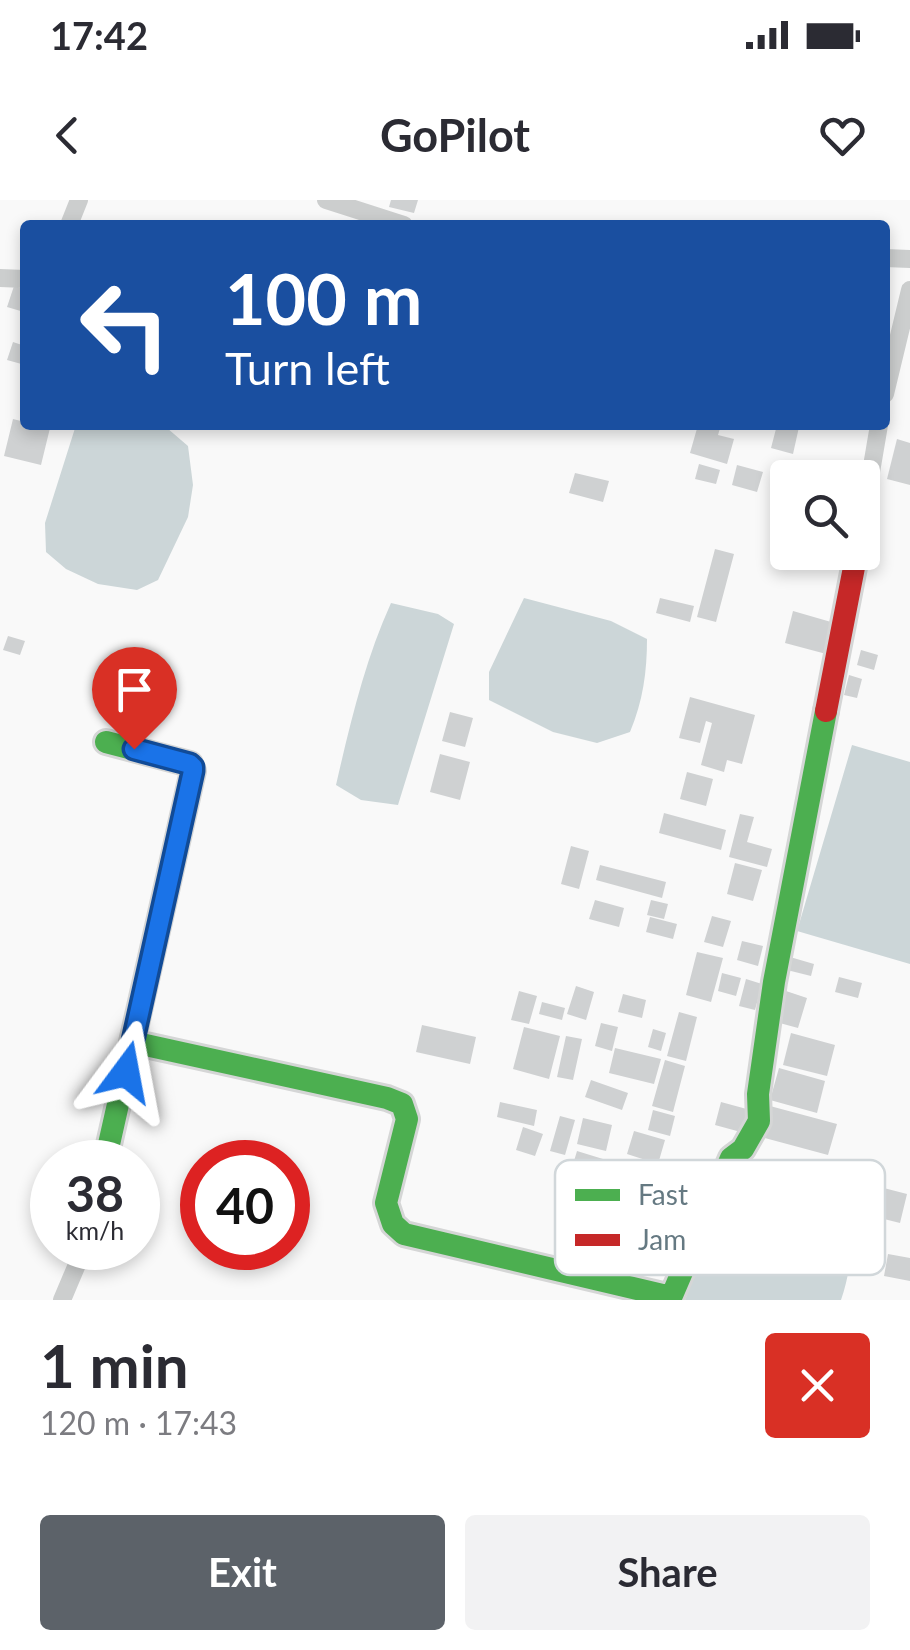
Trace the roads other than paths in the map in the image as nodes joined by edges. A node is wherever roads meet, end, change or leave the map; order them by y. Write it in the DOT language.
graph roads {
  1 [pos="326,200"];
  2 [pos="388,220"];
  3 [pos="910,290"];
  4 [pos="890,373"];
  5 [pos="878,430"];
  6 [pos="873,460"];
  7 [pos="854,570"];
  8 [pos="106,742"];
  9 [pos="132,1042"];
  10 [pos="110,1140"];
  11 [pos="730,1160"];
  12 [pos="75,1270"];
  13 [pos="555,1270"];
  14 [pos="574,1275"];
  15 [pos="680,1275"];
  16 [pos="670,1298"];
  17 [pos="62,1300"];
  1 -- 2 [label="street"];
  3 -- 4 [label="street"];
  5 -- 6 [label="street"];
  7 -- 11 [label="street"];
  8 -- 9 [label="street"];
  9 -- 10 [label="street"];
  9 -- 13 [label="street"];
  12 -- 17 [label="street"];
  14 -- 16 [label="street"];
  15 -- 16 [label="street"];
}
